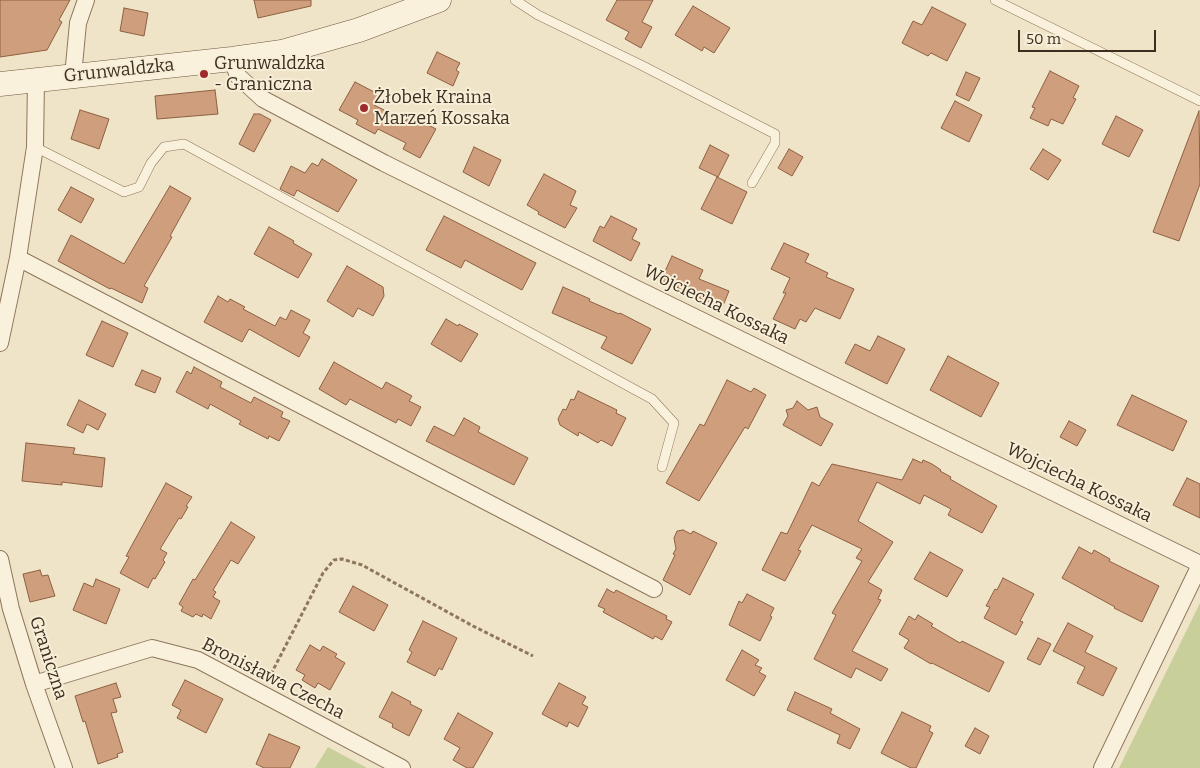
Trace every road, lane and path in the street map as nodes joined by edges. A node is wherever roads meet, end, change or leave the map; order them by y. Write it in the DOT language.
graph roads {
  1 [pos="86,0"];
  2 [pos="439,0"];
  3 [pos="516,0"];
  4 [pos="995,0"];
  5 [pos="232,59"];
  6 [pos="73,76"];
  7 [pos="36,80"];
  8 [pos="0,84"];
  9 [pos="1200,101"];
  10 [pos="35,147"];
  11 [pos="752,183"];
  12 [pos="18,258"];
  13 [pos="0,343"];
  14 [pos="662,467"];
  15 [pos="0,559"];
  16 [pos="1200,565"];
  17 [pos="654,589"];
  18 [pos="533,656"];
  19 [pos="34,684"];
  20 [pos="261,693"];
  21 [pos="64,768"];
  22 [pos="402,768"];
  23 [pos="1102,768"];
  1 -- 6 [label="street"];
  2 -- 5 [label="street, Grunwaldzka"];
  3 -- 11 [label="lane"];
  4 -- 9 [label="lane"];
  5 -- 6 [label="street, Grunwaldzka"];
  5 -- 16 [label="street, Wojciecha Kossaka"];
  6 -- 7 [label="street, Grunwaldzka"];
  7 -- 8 [label="street, Grunwaldzka"];
  7 -- 10 [label="street"];
  10 -- 12 [label="street"];
  10 -- 14 [label="lane"];
  12 -- 13 [label="street"];
  12 -- 17 [label="street"];
  15 -- 19 [label="street, Graniczna"];
  16 -- 23 [label="street, Wojciecha Kossaka"];
  18 -- 20 [label="path"];
  19 -- 20 [label="street, Bronisława Czecha"];
  19 -- 21 [label="street, Graniczna"];
  20 -- 22 [label="street, Bronisława Czecha"];
}
